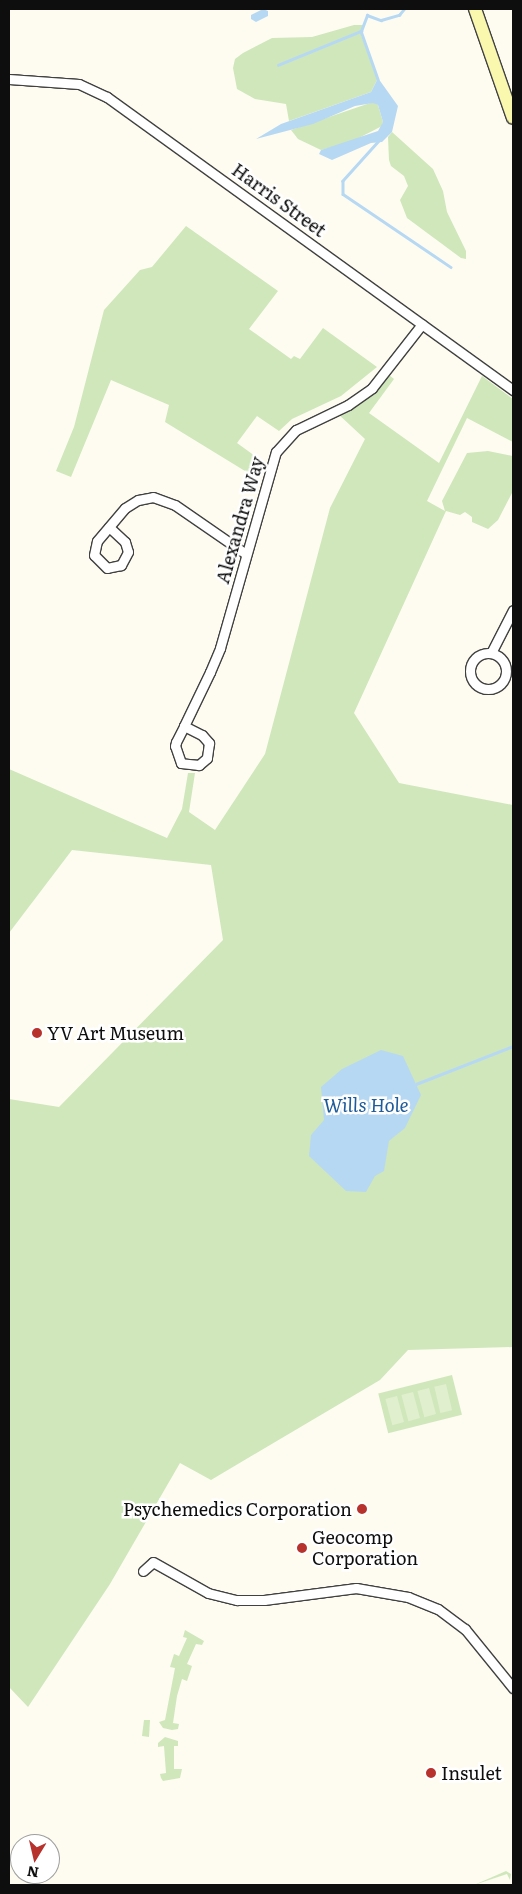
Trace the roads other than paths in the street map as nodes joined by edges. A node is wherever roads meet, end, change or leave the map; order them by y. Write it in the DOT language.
graph roads {
  1 [pos="475,9"];
  2 [pos="9,79"];
  3 [pos="513,118"];
  4 [pos="422,324"];
  5 [pos="513,390"];
  6 [pos="110,527"];
  7 [pos="246,554"];
  8 [pos="513,610"];
  9 [pos="491,653"];
  10 [pos="184,726"];
  11 [pos="143,1571"];
  12 [pos="513,1688"];
  1 -- 3 [label="main road"];
  2 -- 4 [label="street, Harris Street"];
  4 -- 5 [label="street, Harris Street"];
  4 -- 7 [label="street, Alexandra Way"];
  6 -- 6 [label="street"];
  6 -- 7 [label="street"];
  7 -- 10 [label="street, Alexandra Way"];
  8 -- 9 [label="street"];
  9 -- 9 [label="street"];
  10 -- 10 [label="street, Alexandra Way"];
  11 -- 12 [label="street"];
}
